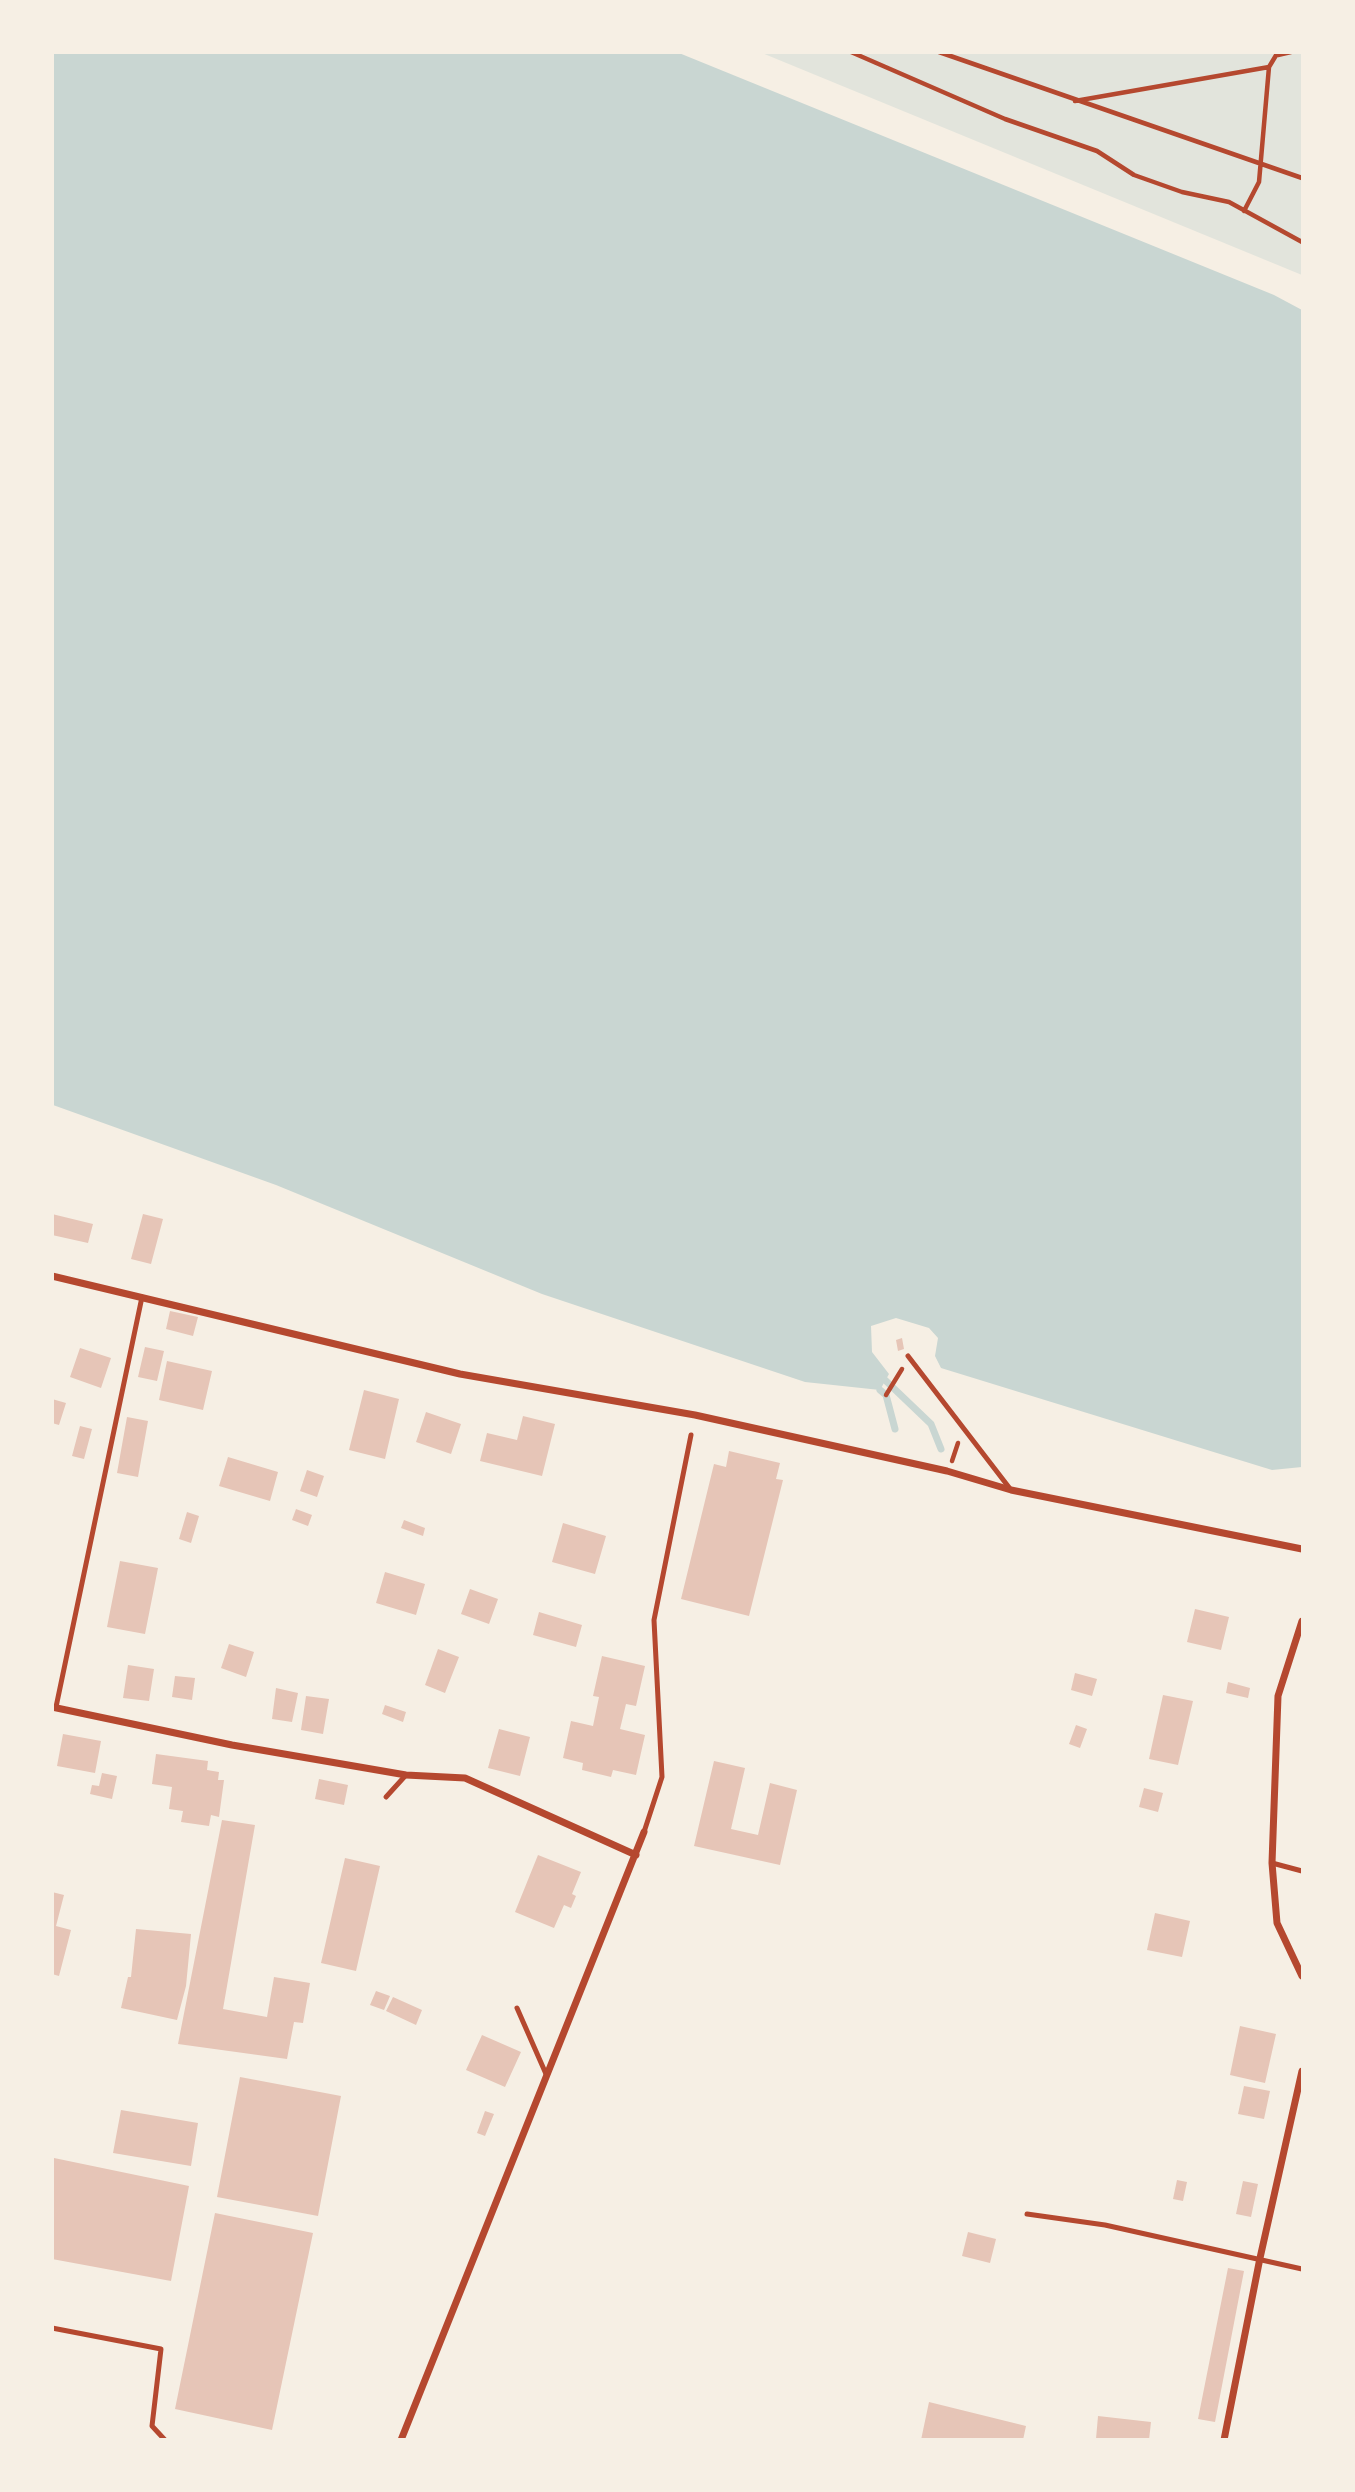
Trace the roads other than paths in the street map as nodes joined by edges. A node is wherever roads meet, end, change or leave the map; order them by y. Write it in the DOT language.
graph roads {
  1 [pos="52,1276"];
  2 [pos="142,1297"];
  3 [pos="908,1356"];
  4 [pos="691,1435"];
  5 [pos="1011,1490"];
  6 [pos="1303,1549"];
  7 [pos="1303,1620"];
  8 [pos="54,1707"];
  9 [pos="406,1775"];
  10 [pos="386,1797"];
  11 [pos="644,1832"];
  12 [pos="636,1855"];
  13 [pos="1272,1863"];
  14 [pos="1303,1871"];
  15 [pos="1303,1976"];
  16 [pos="517,2008"];
  17 [pos="1303,2071"];
  18 [pos="547,2074"];
  19 [pos="1027,2214"];
  20 [pos="1260,2258"];
  21 [pos="1303,2269"];
  22 [pos="52,2328"];
  23 [pos="165,2440"];
  24 [pos="401,2440"];
  25 [pos="1224,2440"];
  1 -- 2 [label="street"];
  2 -- 5 [label="street"];
  2 -- 8 [label="lane"];
  3 -- 5 [label="lane"];
  4 -- 11 [label="lane"];
  5 -- 6 [label="street"];
  7 -- 13 [label="street"];
  8 -- 9 [label="street"];
  9 -- 10 [label="lane"];
  9 -- 12 [label="street"];
  11 -- 12 [label="street"];
  12 -- 18 [label="street"];
  13 -- 14 [label="lane"];
  13 -- 15 [label="street"];
  16 -- 18 [label="lane"];
  17 -- 20 [label="street"];
  18 -- 24 [label="street"];
  19 -- 20 [label="lane"];
  20 -- 21 [label="lane"];
  20 -- 25 [label="street"];
  22 -- 23 [label="lane"];
}
